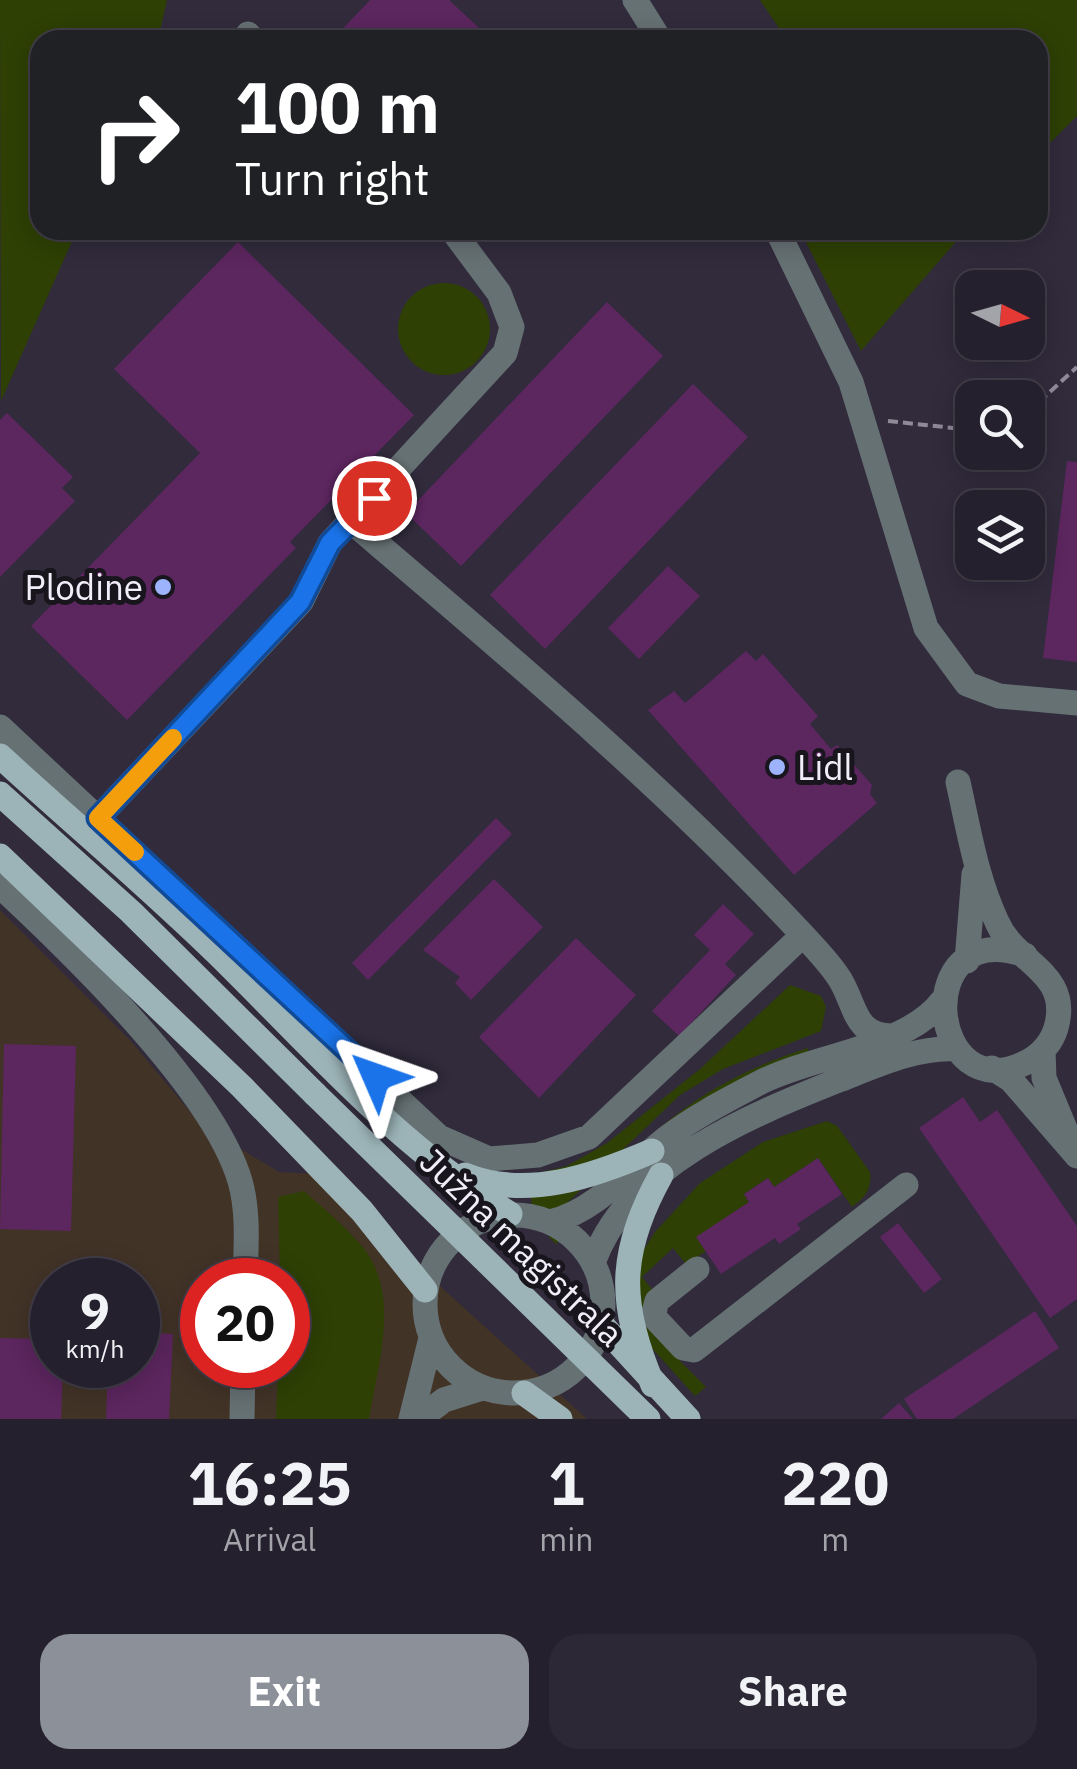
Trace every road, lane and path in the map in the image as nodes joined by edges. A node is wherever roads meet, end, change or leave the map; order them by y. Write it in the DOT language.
graph roads {
  1 [pos="635,0"];
  2 [pos="654,30"];
  3 [pos="460,240"];
  4 [pos="783,240"];
  5 [pos="1077,367"];
  6 [pos="1045,396"];
  7 [pos="863,418"];
  8 [pos="955,428"];
  9 [pos="353,522"];
  10 [pos="1077,703"];
  11 [pos="0,726"];
  12 [pos="0,756"];
  13 [pos="958,782"];
  14 [pos="0,794"];
  15 [pos="98,818"];
  16 [pos="0,856"];
  17 [pos="975,869"];
  18 [pos="0,886"];
  19 [pos="803,935"];
  20 [pos="1025,956"];
  21 [pos="967,961"];
  22 [pos="1066,993"];
  23 [pos="942,1001"];
  24 [pos="1077,1020"];
  25 [pos="858,1021"];
  26 [pos="892,1036"];
  27 [pos="1048,1042"];
  28 [pos="957,1049"];
  29 [pos="838,1052"];
  30 [pos="992,1068"];
  31 [pos="1076,1155"];
  32 [pos="428,1158"];
  33 [pos="657,1163"];
  34 [pos="906,1185"];
  35 [pos="510,1214"];
  36 [pos="550,1222"];
  37 [pos="245,1258"];
  38 [pos="594,1263"];
  39 [pos="697,1269"];
  40 [pos="425,1290"];
  41 [pos="601,1324"];
  42 [pos="431,1338"];
  43 [pos="654,1385"];
  44 [pos="243,1388"];
  45 [pos="482,1388"];
  46 [pos="524,1393"];
  47 [pos="242,1419"];
  48 [pos="411,1419"];
  49 [pos="419,1419"];
  50 [pos="560,1419"];
  51 [pos="648,1419"];
  52 [pos="688,1419"];
  1 -- 2 [label="street"];
  3 -- 9 [label="street"];
  4 -- 7 [label="street"];
  5 -- 6 [label="path"];
  7 -- 8 [label="path"];
  7 -- 10 [label="street"];
  9 -- 15 [label="street"];
  9 -- 19 [label="street"];
  11 -- 15 [label="street"];
  12 -- 32 [label="main road"];
  13 -- 17 [label="street"];
  14 -- 51 [label="main road, Južna magistrala, bridge"];
  15 -- 19 [label="street"];
  16 -- 40 [label="main road"];
  17 -- 20 [label="street"];
  17 -- 21 [label="street"];
  18 -- 37 [label="street"];
  19 -- 25 [label="street"];
  20 -- 21 [label="street"];
  20 -- 22 [label="street"];
  21 -- 23 [label="street"];
  22 -- 27 [label="street"];
  23 -- 26 [label="street"];
  23 -- 28 [label="street"];
  24 -- 27 [label="street"];
  25 -- 26 [label="street"];
  25 -- 29 [label="street"];
  26 -- 29 [label="street"];
  27 -- 30 [label="street"];
  27 -- 31 [label="street"];
  28 -- 30 [label="street"];
  28 -- 33 [label="street"];
  29 -- 33 [label="street"];
  30 -- 31 [label="street"];
  32 -- 33 [label="main road"];
  32 -- 35 [label="main road"];
  33 -- 36 [label="street"];
  33 -- 38 [label="street"];
  33 -- 43 [label="main road"];
  34 -- 39 [label="street"];
  35 -- 36 [label="street"];
  35 -- 40 [label="street"];
  36 -- 38 [label="street"];
  38 -- 41 [label="street"];
  40 -- 42 [label="street"];
  41 -- 43 [label="main road"];
  41 -- 46 [label="street"];
  42 -- 45 [label="street"];
  42 -- 48 [label="street"];
  43 -- 52 [label="main road"];
  44 -- 47 [label="street"];
  45 -- 46 [label="street"];
  45 -- 49 [label="street"];
  46 -- 50 [label="main road"];
}
